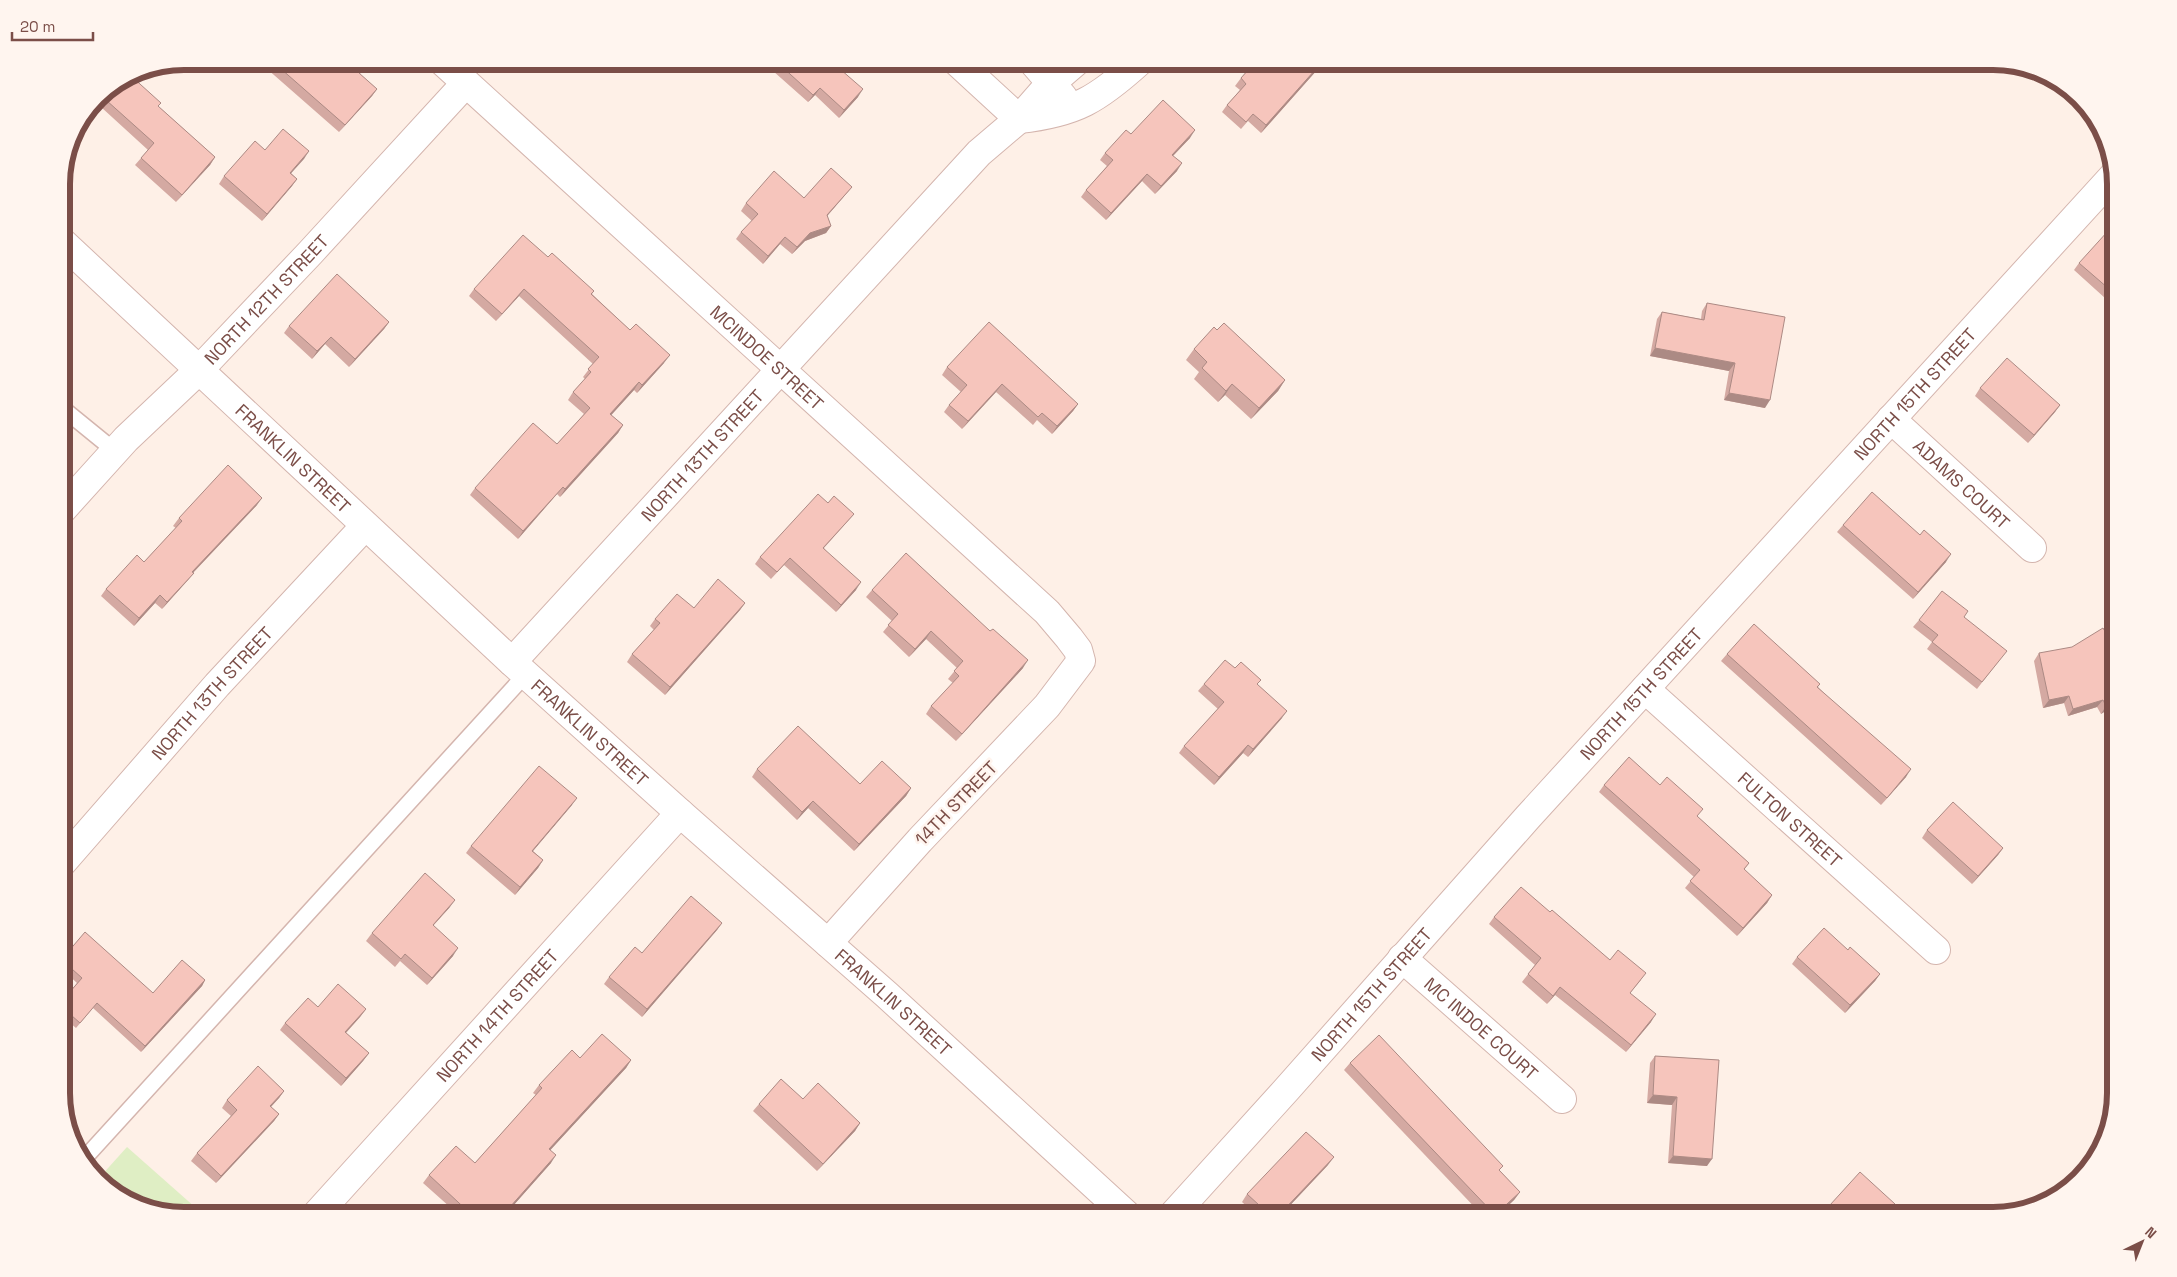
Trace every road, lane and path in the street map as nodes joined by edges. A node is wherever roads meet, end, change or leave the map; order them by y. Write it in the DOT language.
graph roads {
  1 [pos="452,70"];
  2 [pos="966,70"];
  3 [pos="1041,70"];
  4 [pos="1066,70"];
  5 [pos="1129,70"];
  6 [pos="466,82"];
  7 [pos="1052,82"];
  8 [pos="1070,109"];
  9 [pos="1019,119"];
  10 [pos="2107,183"];
  11 [pos="70,249"];
  12 [pos="199,370"];
  13 [pos="779,370"];
  14 [pos="70,414"];
  15 [pos="1891,420"];
  16 [pos="115,452"];
  17 [pos="70,502"];
  18 [pos="365,526"];
  19 [pos="2032,548"];
  20 [pos="1081,661"];
  21 [pos="519,668"];
  22 [pos="1645,689"];
  23 [pos="680,813"];
  24 [pos="70,855"];
  25 [pos="828,943"];
  26 [pos="1936,950"];
  27 [pos="1402,958"];
  28 [pos="1562,1098"];
  29 [pos="88,1155"];
  30 [pos="323,1207"];
  31 [pos="1118,1207"];
  32 [pos="1180,1207"];
  1 -- 6 [label="street, MCINDOE STREET"];
  2 -- 9 [label="street"];
  3 -- 7 [label="street"];
  4 -- 7 [label="street, NORTH 13TH STREET"];
  5 -- 8 [label="street"];
  6 -- 12 [label="street, NORTH 12TH STREET"];
  6 -- 13 [label="street, MCINDOE STREET"];
  7 -- 8 [label="street"];
  7 -- 9 [label="street, NORTH 13TH STREET"];
  8 -- 9 [label="street"];
  9 -- 13 [label="street, NORTH 13TH STREET"];
  10 -- 15 [label="street, NORTH 15TH STREET"];
  11 -- 12 [label="street, FRANKLIN STREET"];
  12 -- 16 [label="street, NORTH 12TH STREET"];
  12 -- 18 [label="street, FRANKLIN STREET"];
  13 -- 20 [label="street, MCINDOE STREET"];
  13 -- 21 [label="street, NORTH 13TH STREET"];
  14 -- 16 [label="lane"];
  15 -- 19 [label="street, ADAMS COURT"];
  15 -- 22 [label="street, NORTH 15TH STREET"];
  16 -- 17 [label="street, NORTH 12TH STREET"];
  18 -- 21 [label="street, FRANKLIN STREET"];
  18 -- 24 [label="street, NORTH 13TH STREET"];
  20 -- 25 [label="street, 14TH STREET"];
  21 -- 23 [label="street, FRANKLIN STREET"];
  21 -- 29 [label="lane"];
  22 -- 26 [label="street, FULTON STREET"];
  22 -- 27 [label="street, NORTH 15TH STREET"];
  23 -- 25 [label="street, FRANKLIN STREET"];
  23 -- 30 [label="street, NORTH 14TH STREET"];
  25 -- 31 [label="street, FRANKLIN STREET"];
  27 -- 28 [label="street, MC INDOE COURT"];
  27 -- 32 [label="street, NORTH 15TH STREET"];
}
